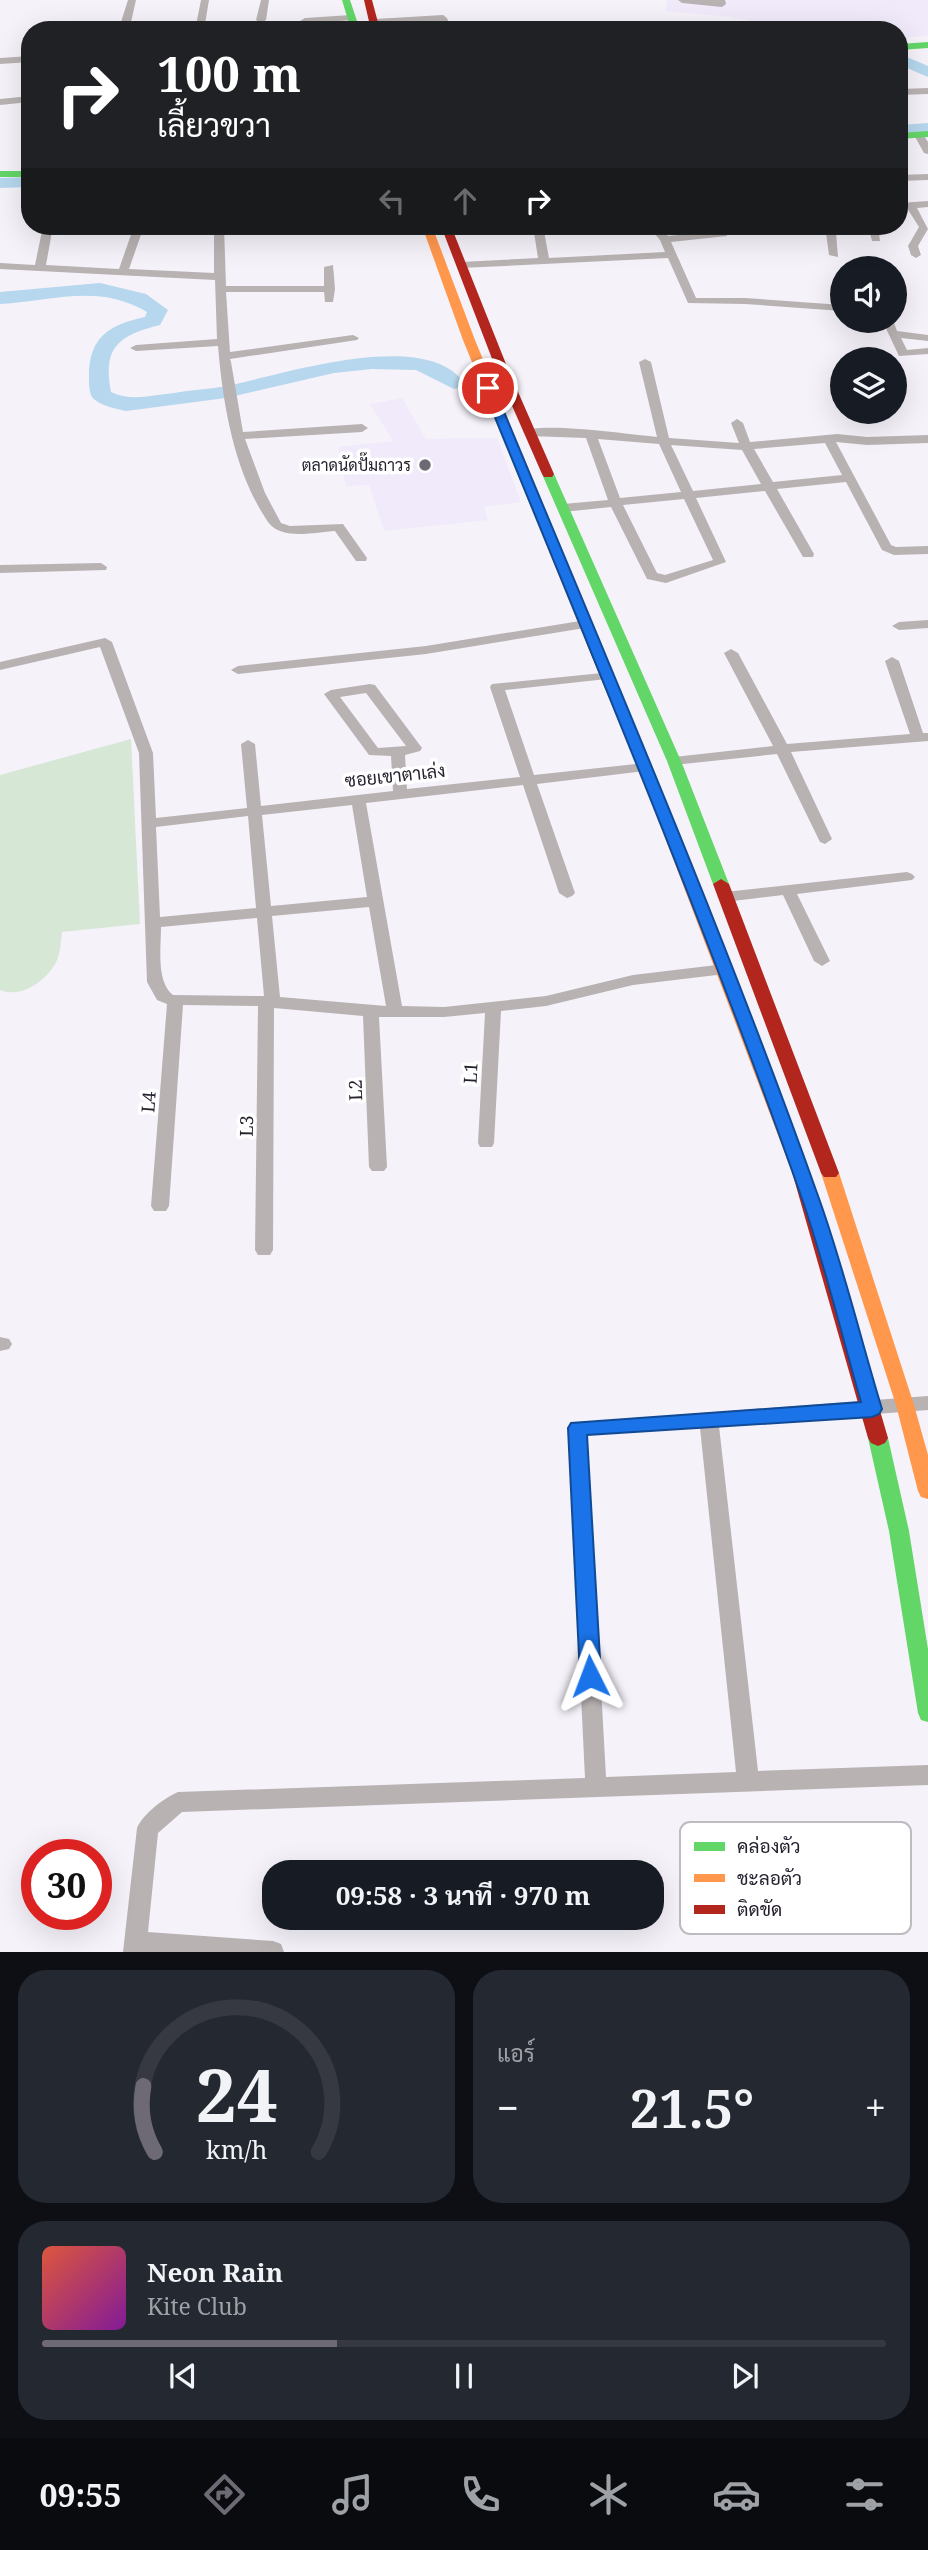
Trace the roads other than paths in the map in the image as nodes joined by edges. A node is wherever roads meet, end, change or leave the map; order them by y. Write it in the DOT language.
graph roads {
  1 [pos="132,0"];
  2 [pos="205,0"];
  3 [pos="265,0"];
  4 [pos="346,0"];
  5 [pos="368,0"];
  6 [pos="682,0"];
  7 [pos="721,0"];
  8 [pos="261,20"];
  9 [pos="126,21"];
  10 [pos="201,21"];
  11 [pos="353,21"];
  12 [pos="374,21"];
  13 [pos="418,21"];
  14 [pos="444,21"];
  15 [pos="928,36"];
  16 [pos="908,37"];
  17 [pos="928,45"];
  18 [pos="908,46"];
  19 [pos="21,60"];
  20 [pos="0,61"];
  21 [pos="928,91"];
  22 [pos="908,92"];
  23 [pos="21,100"];
  24 [pos="0,102"];
  25 [pos="910,134"];
  26 [pos="928,151"];
  27 [pos="0,174"];
  28 [pos="21,174"];
  29 [pos="928,177"];
  30 [pos="908,178"];
  31 [pos="928,204"];
  32 [pos="908,205"];
  33 [pos="908,208"];
  34 [pos="46,235"];
  35 [pos="136,235"];
  36 [pos="219,235"];
  37 [pos="430,235"];
  38 [pos="449,235"];
  39 [pos="540,235"];
  40 [pos="661,235"];
  41 [pos="711,235"];
  42 [pos="831,235"];
  43 [pos="875,235"];
  44 [pos="665,239"];
  45 [pos="876,239"];
  46 [pos="671,255"];
  47 [pos="834,255"];
  48 [pos="916,255"];
  49 [pos="544,261"];
  50 [pos="461,265"];
  51 [pos="0,266"];
  52 [pos="329,267"];
  53 [pos="40,268"];
  54 [pos="123,272"];
  55 [pos="220,283"];
  56 [pos="830,307"];
  57 [pos="893,334"];
  58 [pos="353,338"];
  59 [pos="928,338"];
  60 [pos="225,342"];
  61 [pos="136,348"];
  62 [pos="928,351"];
  63 [pos="226,356"];
  64 [pos="645,362"];
  65 [pos="737,423"];
  66 [pos="362,428"];
  67 [pos="529,432"];
  68 [pos="591,435"];
  69 [pos="238,436"];
  70 [pos="829,439"];
  71 [pos="928,439"];
  72 [pos="664,442"];
  73 [pos="746,446"];
  74 [pos="849,478"];
  75 [pos="768,486"];
  76 [pos="690,494"];
  77 [pos="615,502"];
  78 [pos="563,508"];
  79 [pos="928,550"];
  80 [pos="808,554"];
  81 [pos="361,558"];
  82 [pos="102,567"];
  83 [pos="0,569"];
  84 [pos="586,624"];
  85 [pos="928,624"];
  86 [pos="899,626"];
  87 [pos="730,653"];
  88 [pos="892,661"];
  89 [pos="0,666"];
  90 [pos="238,670"];
  91 [pos="607,675"];
  92 [pos="923,738"];
  93 [pos="248,744"];
  94 [pos="782,749"];
  95 [pos="398,752"];
  96 [pos="674,761"];
  97 [pos="645,767"];
  98 [pos="529,780"];
  99 [pos="400,794"];
  100 [pos="358,799"];
  101 [pos="253,811"];
  102 [pos="150,823"];
  103 [pos="825,839"];
  104 [pos="907,877"];
  105 [pos="788,890"];
  106 [pos="567,893"];
  107 [pos="726,897"];
  108 [pos="376,901"];
  109 [pos="264,912"];
  110 [pos="153,923"];
  111 [pos="822,961"];
  112 [pos="725,969"];
  113 [pos="175,1000"];
  114 [pos="270,1002"];
  115 [pos="493,1006"];
  116 [pos="372,1011"];
  117 [pos="395,1012"];
  118 [pos="486,1143"];
  119 [pos="378,1167"];
  120 [pos="160,1206"];
  121 [pos="264,1250"];
  122 [pos="928,1403"];
  123 [pos="905,1405"];
  124 [pos="872,1409"];
  125 [pos="709,1420"];
  126 [pos="928,1491"];
  127 [pos="928,1713"];
  128 [pos="928,1775"];
  129 [pos="748,1781"];
  130 [pos="596,1787"];
  131 [pos="135,1947"];
  132 [pos="274,1951"];
  1 -- 9 [label="street"];
  2 -- 10 [label="street"];
  3 -- 8 [label="street"];
  4 -- 11 [label="main road"];
  5 -- 12 [label="main road"];
  6 -- 7 [label="street"];
  13 -- 14 [label="street"];
  15 -- 16 [label="main road"];
  17 -- 18 [label="main road"];
  19 -- 20 [label="street"];
  21 -- 22 [label="street"];
  23 -- 24 [label="street"];
  25 -- 26 [label="street"];
  27 -- 28 [label="main road"];
  29 -- 30 [label="street"];
  31 -- 32 [label="street"];
  33 -- 48 [label="street"];
  34 -- 53 [label="street"];
  35 -- 54 [label="street"];
  36 -- 55 [label="street"];
  37 -- 84 [label="main road"];
  38 -- 50 [label="main road"];
  39 -- 49 [label="street"];
  40 -- 44 [label="street"];
  41 -- 44 [label="street"];
  42 -- 47 [label="street"];
  43 -- 45 [label="street"];
  44 -- 46 [label="street"];
  46 -- 49 [label="street"];
  46 -- 56 [label="street"];
  49 -- 50 [label="street"];
  50 -- 67 [label="main road"];
  51 -- 53 [label="street"];
  52 -- 55 [label="street"];
  53 -- 54 [label="street"];
  54 -- 55 [label="street"];
  55 -- 60 [label="street"];
  57 -- 59 [label="street"];
  57 -- 62 [label="street"];
  58 -- 63 [label="street"];
  60 -- 61 [label="street"];
  60 -- 63 [label="street"];
  63 -- 69 [label="street"];
  64 -- 72 [label="street"];
  65 -- 73 [label="street"];
  66 -- 69 [label="street"];
  67 -- 68 [label="street"];
  67 -- 78 [label="main road"];
  68 -- 72 [label="street"];
  68 -- 77 [label="street"];
  69 -- 81 [label="street"];
  70 -- 71 [label="street"];
  70 -- 73 [label="street"];
  70 -- 74 [label="street"];
  72 -- 73 [label="street"];
  72 -- 76 [label="street"];
  73 -- 75 [label="street"];
  74 -- 75 [label="street"];
  74 -- 79 [label="street"];
  75 -- 76 [label="street"];
  75 -- 80 [label="street"];
  76 -- 77 [label="street"];
  76 -- 77 [label="street"];
  77 -- 78 [label="street"];
  78 -- 96 [label="main road"];
  82 -- 83 [label="street"];
  84 -- 90 [label="street"];
  84 -- 91 [label="main road"];
  85 -- 86 [label="street"];
  87 -- 94 [label="street"];
  88 -- 92 [label="street"];
  89 -- 102 [label="street"];
  91 -- 97 [label="main road"];
  91 -- 98 [label="street"];
  92 -- 94 [label="street"];
  93 -- 101 [label="street"];
  94 -- 96 [label="street"];
  94 -- 103 [label="street"];
  95 -- 95 [label="street"];
  95 -- 99 [label="street"];
  96 -- 107 [label="main road"];
  97 -- 98 [label="street, ซอยเขาตาเล่ง"];
  97 -- 112 [label="main road"];
  98 -- 99 [label="street, ซอยเขาตาเล่ง"];
  98 -- 106 [label="street"];
  99 -- 100 [label="street, ซอยเขาตาเล่ง"];
  100 -- 101 [label="street, ซอยเขาตาเล่ง"];
  100 -- 108 [label="street"];
  101 -- 102 [label="street, ซอยเขาตาเล่ง"];
  101 -- 109 [label="street"];
  102 -- 110 [label="street"];
  104 -- 105 [label="street"];
  105 -- 107 [label="street"];
  105 -- 111 [label="street"];
  107 -- 123 [label="main road"];
  108 -- 109 [label="street"];
  108 -- 117 [label="street"];
  109 -- 110 [label="street"];
  109 -- 114 [label="street"];
  110 -- 113 [label="street"];
  112 -- 115 [label="street"];
  112 -- 124 [label="main road"];
  113 -- 114 [label="street"];
  113 -- 120 [label="street, L4"];
  114 -- 116 [label="street"];
  114 -- 121 [label="street, L3"];
  115 -- 117 [label="street"];
  115 -- 118 [label="street, L1"];
  116 -- 117 [label="street"];
  116 -- 119 [label="street, L2"];
  122 -- 123 [label="street"];
  123 -- 124 [label="street"];
  123 -- 126 [label="main road"];
  124 -- 125 [label="street"];
  124 -- 127 [label="main road"];
  125 -- 129 [label="street"];
  125 -- 130 [label="street"];
  128 -- 129 [label="street"];
  129 -- 130 [label="street"];
  130 -- 131 [label="street"];
  131 -- 132 [label="street"];
}
